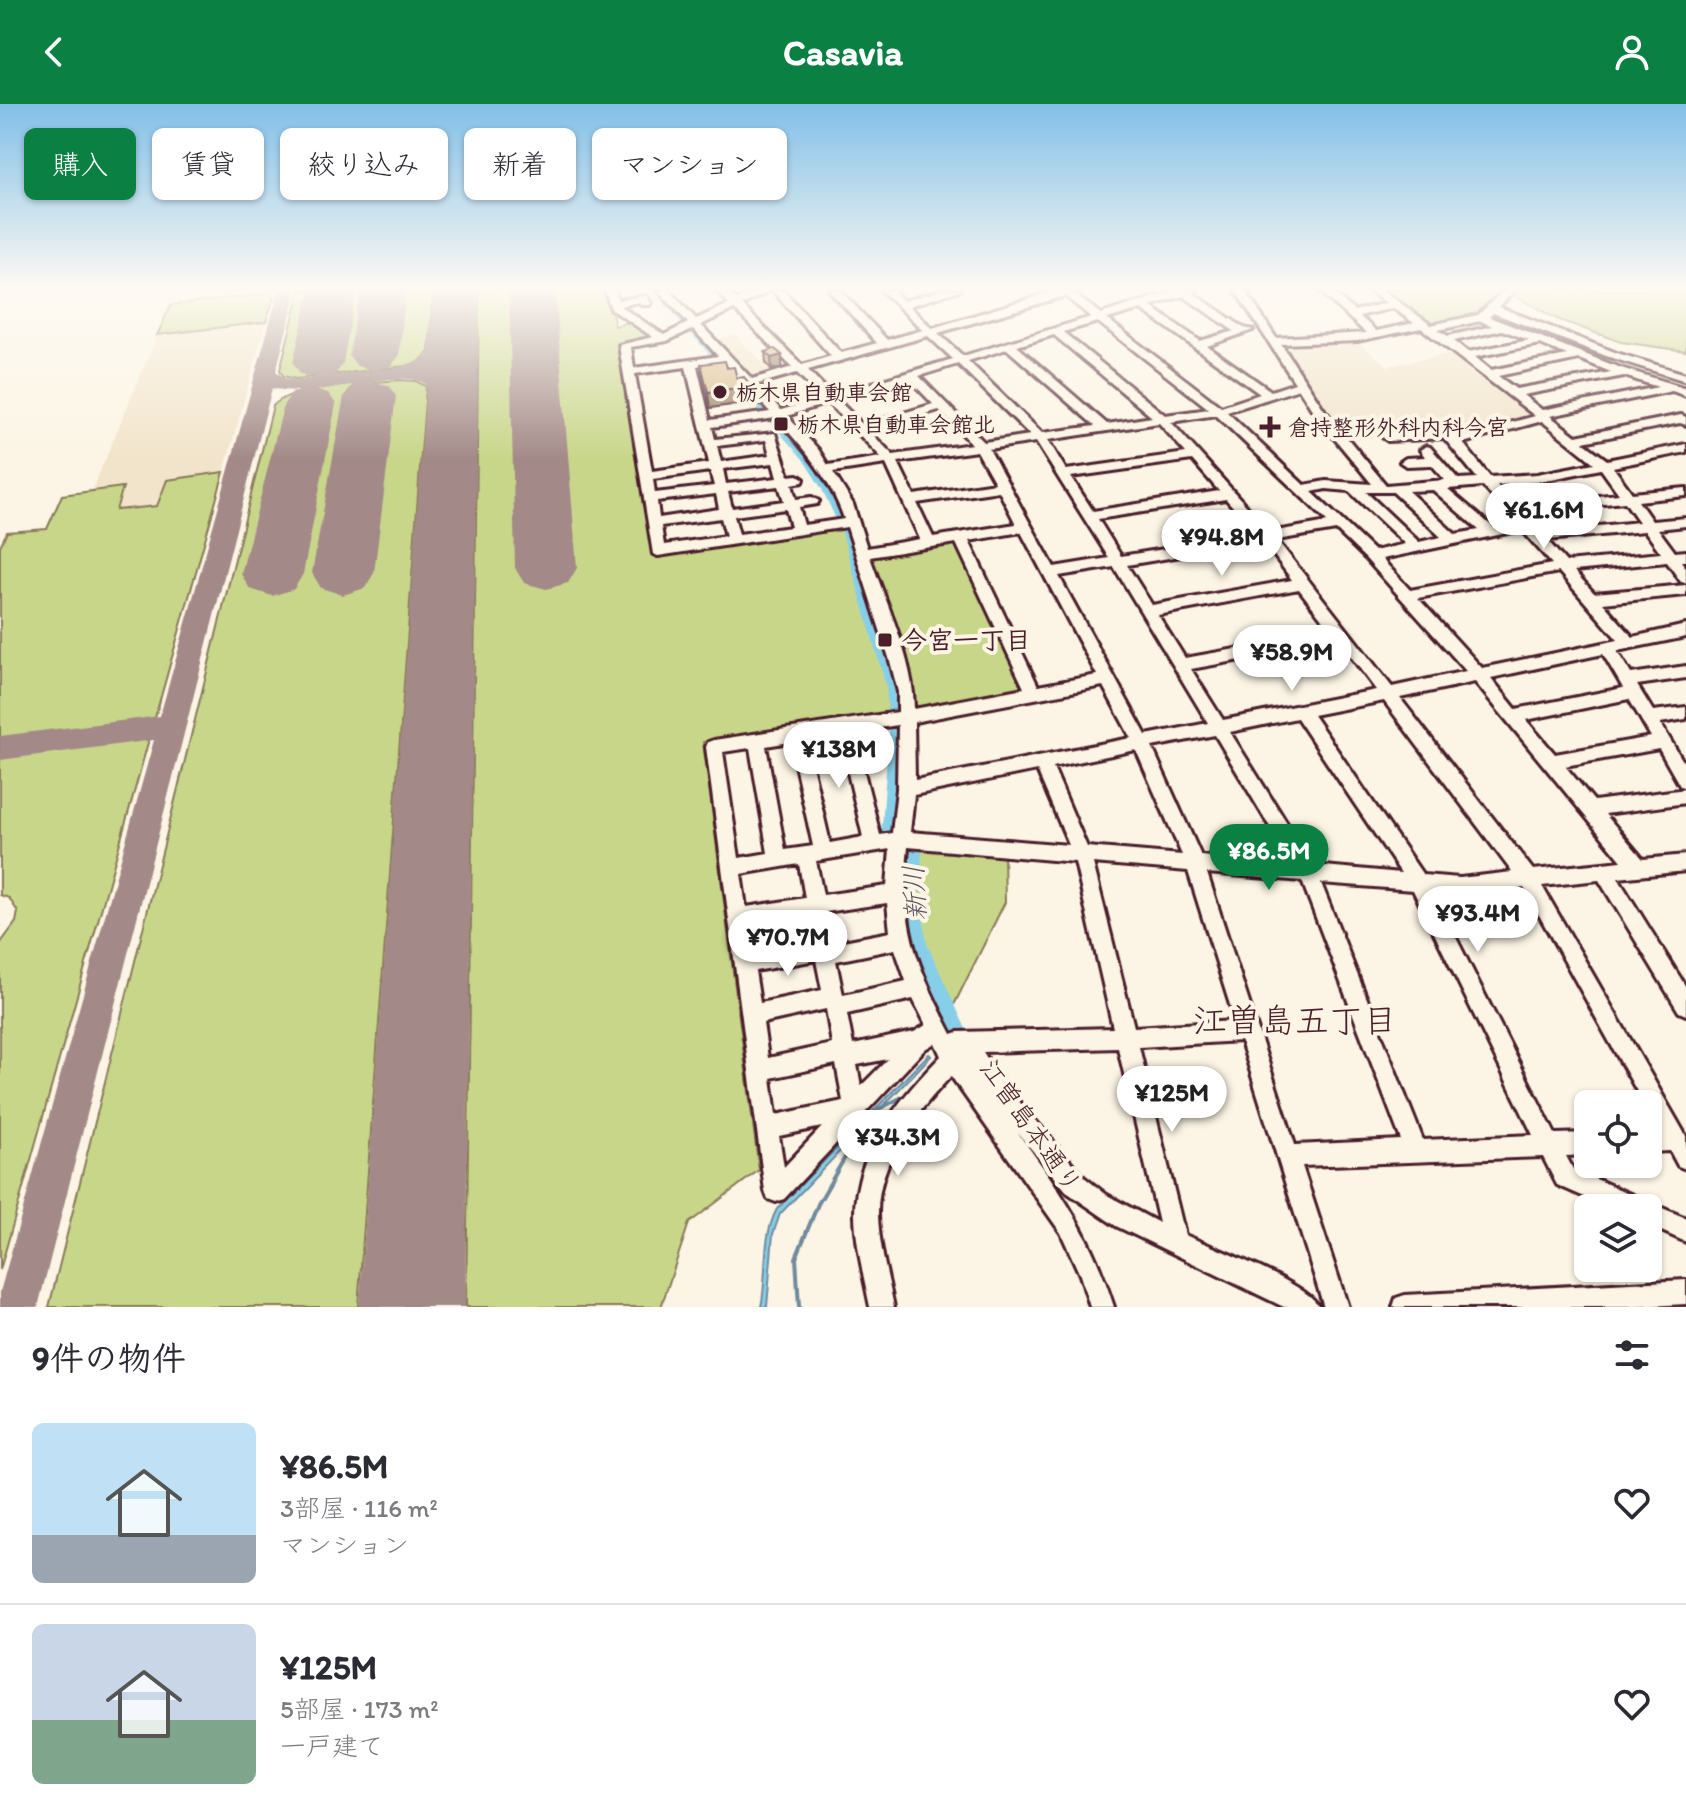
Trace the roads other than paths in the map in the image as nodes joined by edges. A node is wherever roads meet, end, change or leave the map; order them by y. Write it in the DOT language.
graph roads {
  1 [pos="625,346"];
  2 [pos="714,346"];
  3 [pos="775,346"];
  4 [pos="828,346"];
  5 [pos="881,346"];
  6 [pos="946,346"];
  7 [pos="1005,346"];
  8 [pos="1010,346"];
  9 [pos="1073,346"];
  10 [pos="1135,346"];
  11 [pos="1201,346"];
  12 [pos="1275,346"];
  13 [pos="1454,346"];
  14 [pos="1515,346"];
  15 [pos="1555,346"];
  16 [pos="1590,346"];
  17 [pos="1466,356"];
  18 [pos="1581,356"];
  19 [pos="726,358"];
  20 [pos="839,358"];
  21 [pos="961,360"];
  22 [pos="691,364"];
  23 [pos="799,369"];
  24 [pos="629,372"];
  25 [pos="1625,372"];
  26 [pos="1489,374"];
  27 [pos="912,375"];
  28 [pos="1686,378"];
  29 [pos="750,383"];
  30 [pos="1300,385"];
  31 [pos="1672,388"];
  32 [pos="1686,392"];
  33 [pos="1513,393"];
  34 [pos="1269,395"];
  35 [pos="831,399"];
  36 [pos="942,405"];
  37 [pos="1219,411"];
  38 [pos="780,414"];
  39 [pos="1542,415"];
  40 [pos="1163,420"];
  41 [pos="1686,421"];
  42 [pos="705,424"];
  43 [pos="1105,428"];
  44 [pos="861,430"];
  45 [pos="1388,437"];
  46 [pos="1040,438"];
  47 [pos="1573,440"];
  48 [pos="1455,441"];
  49 [pos="710,443"];
  50 [pos="981,446"];
  51 [pos="1686,448"];
  52 [pos="1196,456"];
  53 [pos="777,458"];
  54 [pos="891,460"];
  55 [pos="1406,462"];
  56 [pos="1605,465"];
  57 [pos="715,466"];
  58 [pos="826,469"];
  59 [pos="1064,474"];
  60 [pos="646,476"];
  61 [pos="791,480"];
  62 [pos="1487,482"];
  63 [pos="1455,484"];
  64 [pos="1436,485"];
  65 [pos="1003,486"];
  66 [pos="1353,487"];
  67 [pos="721,489"];
  68 [pos="1389,489"];
  69 [pos="1301,490"];
  70 [pos="1686,492"];
  71 [pos="1230,494"];
  72 [pos="1629,497"];
  73 [pos="649,498"];
  74 [pos="909,500"];
  75 [pos="812,501"];
  76 [pos="791,504"];
  77 [pos="1510,509"];
  78 [pos="726,513"];
  79 [pos="1090,516"];
  80 [pos="853,522"];
  81 [pos="1686,522"];
  82 [pos="653,523"];
  83 [pos="1338,525"];
  84 [pos="1025,527"];
  85 [pos="1650,527"];
  86 [pos="799,530"];
  87 [pos="1530,531"];
  88 [pos="1490,532"];
  89 [pos="1267,537"];
  90 [pos="961,538"];
  91 [pos="733,539"];
  92 [pos="1453,540"];
  93 [pos="929,543"];
  94 [pos="1416,547"];
  95 [pos="864,553"];
  96 [pos="1371,556"];
  97 [pos="1679,557"];
  98 [pos="1118,562"];
  99 [pos="1562,567"];
  100 [pos="1050,573"];
  101 [pos="1686,578"];
  102 [pos="1302,583"];
  103 [pos="1686,590"];
  104 [pos="1409,595"];
  105 [pos="1590,599"];
  106 [pos="1148,611"];
  107 [pos="1686,631"];
  108 [pos="1342,636"];
  109 [pos="1630,643"];
  110 [pos="1607,648"];
  111 [pos="1180,665"];
  112 [pos="1686,672"];
  113 [pos="1479,675"];
  114 [pos="1106,679"];
  115 [pos="1630,686"];
  116 [pos="1034,693"];
  117 [pos="1388,694"];
  118 [pos="1301,711"];
  119 [pos="1686,713"];
  120 [pos="1512,716"];
  121 [pos="907,717"];
  122 [pos="1649,718"];
  123 [pos="845,727"];
  124 [pos="1217,727"];
  125 [pos="797,734"];
  126 [pos="757,741"];
  127 [pos="1141,742"];
  128 [pos="1663,742"];
  129 [pos="1680,760"];
  130 [pos="1042,762"];
  131 [pos="1550,762"];
  132 [pos="1686,781"];
  133 [pos="906,789"];
  134 [pos="1686,796"];
  135 [pos="1590,809"];
  136 [pos="900,839"];
  137 [pos="873,843"];
  138 [pos="815,853"];
  139 [pos="1082,855"];
  140 [pos="778,860"];
  141 [pos="1686,863"];
  142 [pos="1195,864"];
  143 [pos="732,867"];
  144 [pos="1639,868"];
  145 [pos="1603,871"];
  146 [pos="1308,873"];
  147 [pos="1529,880"];
  148 [pos="1420,885"];
  149 [pos="895,893"];
  150 [pos="815,904"];
  151 [pos="739,917"];
  152 [pos="901,939"];
  153 [pos="824,951"];
  154 [pos="745,963"];
  155 [pos="918,988"];
  156 [pos="834,1002"];
  157 [pos="1686,1005"];
  158 [pos="753,1015"];
  159 [pos="1248,1030"];
  160 [pos="1124,1038"];
  161 [pos="918,1042"];
  162 [pos="951,1043"];
  163 [pos="844,1054"];
  164 [pos="760,1070"];
  165 [pos="855,1109"];
  166 [pos="769,1127"];
  167 [pos="1574,1145"];
  168 [pos="1547,1146"];
  169 [pos="1681,1149"];
  170 [pos="1416,1151"];
  171 [pos="1287,1156"];
  172 [pos="1604,1194"];
  173 [pos="1662,1219"];
  174 [pos="1686,1230"];
  175 [pos="1175,1242"];
  176 [pos="1686,1292"];
  177 [pos="882,1307"];
  178 [pos="1102,1307"];
  179 [pos="1307,1307"];
  180 [pos="1336,1307"];
  181 [pos="1405,1307"];
  1 -- 24 [label="street"];
  2 -- 19 [label="street, 江曽島本通り"];
  3 -- 23 [label="street"];
  4 -- 20 [label="street"];
  5 -- 20 [label="street"];
  6 -- 21 [label="street"];
  7 -- 21 [label="street"];
  8 -- 43 [label="street"];
  9 -- 40 [label="street"];
  10 -- 37 [label="street"];
  11 -- 34 [label="street"];
  12 -- 30 [label="street"];
  13 -- 17 [label="street"];
  14 -- 17 [label="street"];
  15 -- 18 [label="street"];
  16 -- 28 [label="street"];
  17 -- 26 [label="street"];
  18 -- 25 [label="street"];
  18 -- 26 [label="street"];
  19 -- 22 [label="street"];
  19 -- 29 [label="street, 江曽島本通り"];
  20 -- 23 [label="street"];
  21 -- 27 [label="street"];
  21 -- 46 [label="street"];
  22 -- 24 [label="street"];
  22 -- 42 [label="street"];
  23 -- 29 [label="street"];
  23 -- 35 [label="street"];
  24 -- 60 [label="street"];
  25 -- 31 [label="street"];
  25 -- 33 [label="street"];
  26 -- 33 [label="street"];
  27 -- 35 [label="street"];
  27 -- 36 [label="street"];
  29 -- 38 [label="street, 江曽島本通り"];
  30 -- 34 [label="street"];
  30 -- 68 [label="street"];
  31 -- 32 [label="street"];
  31 -- 39 [label="street"];
  33 -- 39 [label="street"];
  34 -- 37 [label="street"];
  35 -- 38 [label="street"];
  35 -- 44 [label="street"];
  36 -- 44 [label="street"];
  36 -- 50 [label="street"];
  37 -- 40 [label="street"];
  37 -- 69 [label="street"];
  38 -- 42 [label="street"];
  38 -- 58 [label="street, 江曽島本通り"];
  39 -- 47 [label="street"];
  39 -- 48 [label="street"];
  40 -- 43 [label="street"];
  40 -- 52 [label="street"];
  41 -- 47 [label="street"];
  42 -- 49 [label="street"];
  43 -- 46 [label="street"];
  44 -- 54 [label="street"];
  45 -- 48 [label="street"];
  46 -- 50 [label="street"];
  46 -- 59 [label="street"];
  47 -- 56 [label="street"];
  48 -- 62 [label="street"];
  49 -- 53 [label="street"];
  49 -- 57 [label="street"];
  50 -- 54 [label="street"];
  50 -- 65 [label="street"];
  51 -- 56 [label="street"];
  52 -- 59 [label="street"];
  52 -- 71 [label="street"];
  53 -- 57 [label="street"];
  53 -- 61 [label="street"];
  54 -- 58 [label="street"];
  54 -- 74 [label="street"];
  55 -- 63 [label="street"];
  56 -- 62 [label="street"];
  56 -- 72 [label="street"];
  57 -- 60 [label="street"];
  57 -- 67 [label="street"];
  58 -- 80 [label="street, 江曽島本通り"];
  59 -- 79 [label="street"];
  60 -- 73 [label="street"];
  61 -- 67 [label="street"];
  61 -- 76 [label="street"];
  62 -- 63 [label="street"];
  62 -- 77 [label="street"];
  63 -- 64 [label="street"];
  64 -- 68 [label="street"];
  64 -- 88 [label="street"];
  65 -- 74 [label="street"];
  65 -- 84 [label="street"];
  66 -- 68 [label="street"];
  66 -- 69 [label="street"];
  66 -- 94 [label="street"];
  67 -- 73 [label="street"];
  67 -- 78 [label="street"];
  68 -- 92 [label="street"];
  69 -- 83 [label="street"];
  70 -- 72 [label="street"];
  71 -- 79 [label="street"];
  71 -- 89 [label="street"];
  72 -- 77 [label="street"];
  72 -- 85 [label="street"];
  73 -- 82 [label="street"];
  74 -- 93 [label="street"];
  75 -- 76 [label="street"];
  76 -- 78 [label="street"];
  76 -- 86 [label="street"];
  77 -- 87 [label="street"];
  78 -- 82 [label="street"];
  78 -- 91 [label="street"];
  79 -- 98 [label="street"];
  80 -- 86 [label="street"];
  80 -- 95 [label="street, 江曽島本通り"];
  81 -- 85 [label="street"];
  82 -- 91 [label="street"];
  83 -- 89 [label="street"];
  83 -- 96 [label="street"];
  84 -- 90 [label="street"];
  84 -- 100 [label="street"];
  85 -- 87 [label="street"];
  85 -- 97 [label="street"];
  86 -- 91 [label="street"];
  87 -- 88 [label="street"];
  87 -- 99 [label="street"];
  88 -- 92 [label="street"];
  89 -- 98 [label="street"];
  89 -- 102 [label="street"];
  90 -- 93 [label="street"];
  90 -- 116 [label="street"];
  92 -- 94 [label="street"];
  93 -- 95 [label="street"];
  94 -- 96 [label="street"];
  95 -- 121 [label="street, 江曽島本通り"];
  96 -- 104 [label="street"];
  97 -- 99 [label="street"];
  97 -- 101 [label="street"];
  98 -- 100 [label="street"];
  98 -- 106 [label="street"];
  99 -- 104 [label="street"];
  99 -- 105 [label="street"];
  100 -- 114 [label="street"];
  102 -- 106 [label="street"];
  102 -- 108 [label="street"];
  103 -- 105 [label="street"];
  104 -- 113 [label="street"];
  105 -- 109 [label="street"];
  106 -- 111 [label="street"];
  107 -- 109 [label="street"];
  108 -- 111 [label="street"];
  108 -- 117 [label="street"];
  109 -- 110 [label="street"];
  110 -- 113 [label="street"];
  110 -- 115 [label="street"];
  111 -- 124 [label="street"];
  112 -- 115 [label="street"];
  113 -- 117 [label="street"];
  113 -- 120 [label="street"];
  114 -- 116 [label="street"];
  114 -- 127 [label="street"];
  115 -- 120 [label="street"];
  115 -- 122 [label="street"];
  116 -- 121 [label="street"];
  117 -- 118 [label="street"];
  117 -- 147 [label="street"];
  118 -- 124 [label="street"];
  118 -- 148 [label="street"];
  119 -- 122 [label="street"];
  120 -- 131 [label="street"];
  121 -- 123 [label="street"];
  121 -- 133 [label="street, 江曽島本通り"];
  122 -- 128 [label="street"];
  123 -- 125 [label="street"];
  123 -- 137 [label="street"];
  124 -- 127 [label="street"];
  124 -- 146 [label="street"];
  125 -- 126 [label="street"];
  125 -- 138 [label="street"];
  126 -- 140 [label="street"];
  126 -- 143 [label="street"];
  127 -- 130 [label="street"];
  127 -- 142 [label="street"];
  128 -- 129 [label="street"];
  128 -- 131 [label="street"];
  129 -- 132 [label="street"];
  130 -- 133 [label="street"];
  130 -- 139 [label="street"];
  131 -- 135 [label="street"];
  133 -- 136 [label="street, 江曽島本通り"];
  134 -- 135 [label="street"];
  135 -- 144 [label="street"];
  136 -- 137 [label="street"];
  136 -- 139 [label="street"];
  136 -- 149 [label="street, 江曽島本通り"];
  137 -- 138 [label="street"];
  138 -- 140 [label="street"];
  138 -- 150 [label="street"];
  139 -- 142 [label="street"];
  139 -- 160 [label="street"];
  140 -- 143 [label="street"];
  141 -- 144 [label="street"];
  142 -- 146 [label="street"];
  142 -- 159 [label="street"];
  143 -- 151 [label="street"];
  144 -- 145 [label="street"];
  145 -- 147 [label="street"];
  145 -- 157 [label="street"];
  146 -- 148 [label="street"];
  146 -- 170 [label="street"];
  147 -- 148 [label="street"];
  147 -- 169 [label="street"];
  148 -- 168 [label="street"];
  149 -- 150 [label="street"];
  149 -- 152 [label="street, 江曽島本通り"];
  150 -- 151 [label="street"];
  150 -- 153 [label="street"];
  151 -- 154 [label="street"];
  152 -- 153 [label="street"];
  152 -- 155 [label="street, 江曽島本通り"];
  153 -- 154 [label="street"];
  153 -- 156 [label="street"];
  154 -- 158 [label="street"];
  155 -- 156 [label="street"];
  155 -- 162 [label="street, 江曽島本通り"];
  156 -- 158 [label="street"];
  156 -- 163 [label="street"];
  158 -- 164 [label="street"];
  159 -- 160 [label="street"];
  159 -- 171 [label="street"];
  160 -- 162 [label="street"];
  160 -- 175 [label="street"];
  161 -- 162 [label="street"];
  161 -- 163 [label="street"];
  161 -- 165 [label="street"];
  162 -- 175 [label="street"];
  162 -- 177 [label="street"];
  162 -- 178 [label="street, 江曽島本通り"];
  163 -- 164 [label="street"];
  163 -- 165 [label="street"];
  164 -- 166 [label="street"];
  165 -- 166 [label="street"];
  165 -- 166 [label="street"];
  167 -- 168 [label="street"];
  168 -- 170 [label="street"];
  168 -- 172 [label="street"];
  170 -- 171 [label="street"];
  171 -- 180 [label="street"];
  173 -- 174 [label="street"];
  175 -- 179 [label="street"];
  176 -- 181 [label="street"];
}
